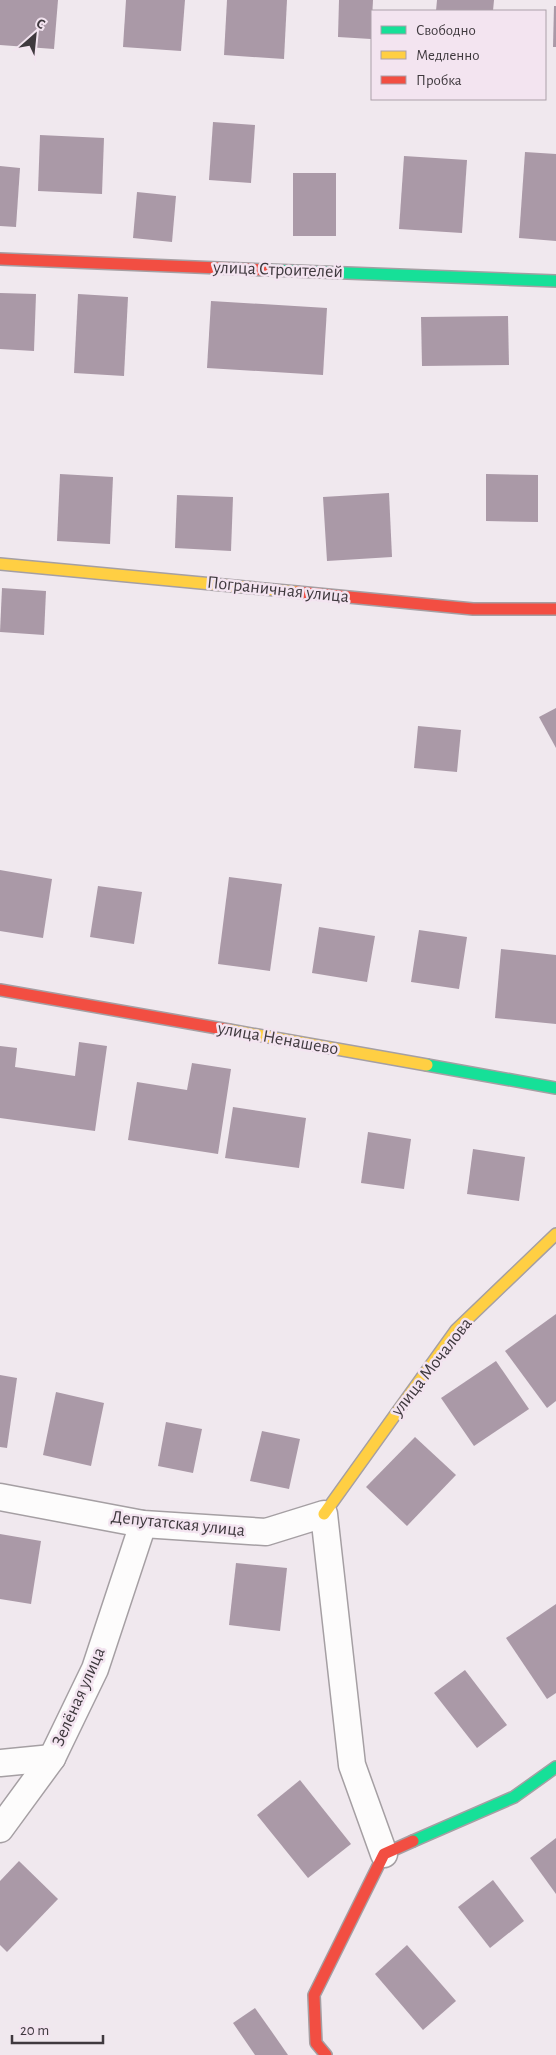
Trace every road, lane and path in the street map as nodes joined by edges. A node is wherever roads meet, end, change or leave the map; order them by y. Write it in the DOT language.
graph roads {
  1 [pos="0,259"];
  2 [pos="556,281"];
  3 [pos="0,564"];
  4 [pos="556,609"];
  5 [pos="0,990"];
  6 [pos="556,1088"];
  7 [pos="556,1234"];
  8 [pos="0,1497"];
  9 [pos="324,1514"];
  10 [pos="143,1524"];
  11 [pos="52,1758"];
  12 [pos="0,1763"];
  13 [pos="556,1767"];
  14 [pos="0,1829"];
  15 [pos="384,1854"];
  16 [pos="326,2055"];
  1 -- 2 [label="street, улица Строителей"];
  3 -- 4 [label="street, Пограничная улица"];
  5 -- 6 [label="street, улица Ненашево"];
  7 -- 9 [label="street, улица Мочалова"];
  8 -- 10 [label="street, Депутатская улица"];
  9 -- 10 [label="street, Депутатская улица"];
  9 -- 15 [label="street"];
  10 -- 11 [label="street, Зелёная улица"];
  11 -- 12 [label="street"];
  11 -- 14 [label="street, Зелёная улица"];
  13 -- 15 [label="street"];
  15 -- 16 [label="street"];
}
